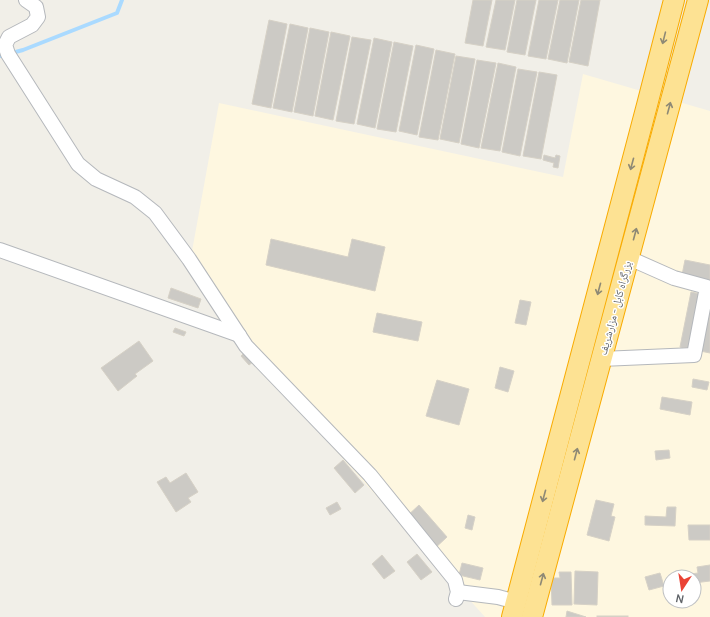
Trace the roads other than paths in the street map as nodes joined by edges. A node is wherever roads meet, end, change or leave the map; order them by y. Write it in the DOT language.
graph roads {
  1 [pos="26,0"];
  2 [pos="674,0"];
  3 [pos="698,0"];
  4 [pos="0,250"];
  5 [pos="628,258"];
  6 [pos="239,335"];
  7 [pos="601,359"];
  8 [pos="514,610"];
  9 [pos="532,617"];
  1 -- 6 [label="lane"];
  2 -- 8 [label="highway, بزرگراه کابل - مزارشریف, one-way"];
  5 -- 3 [label="highway, بزرگراه کابل - مزارشریف, one-way"];
  4 -- 6 [label="lane"];
  5 -- 7 [label="highway, بزرگراه کابل - مزارشریف"];
  5 -- 7 [label="lane"];
  6 -- 8 [label="lane"];
  9 -- 7 [label="highway, بزرگراه کابل - مزارشریف, one-way"];
}
